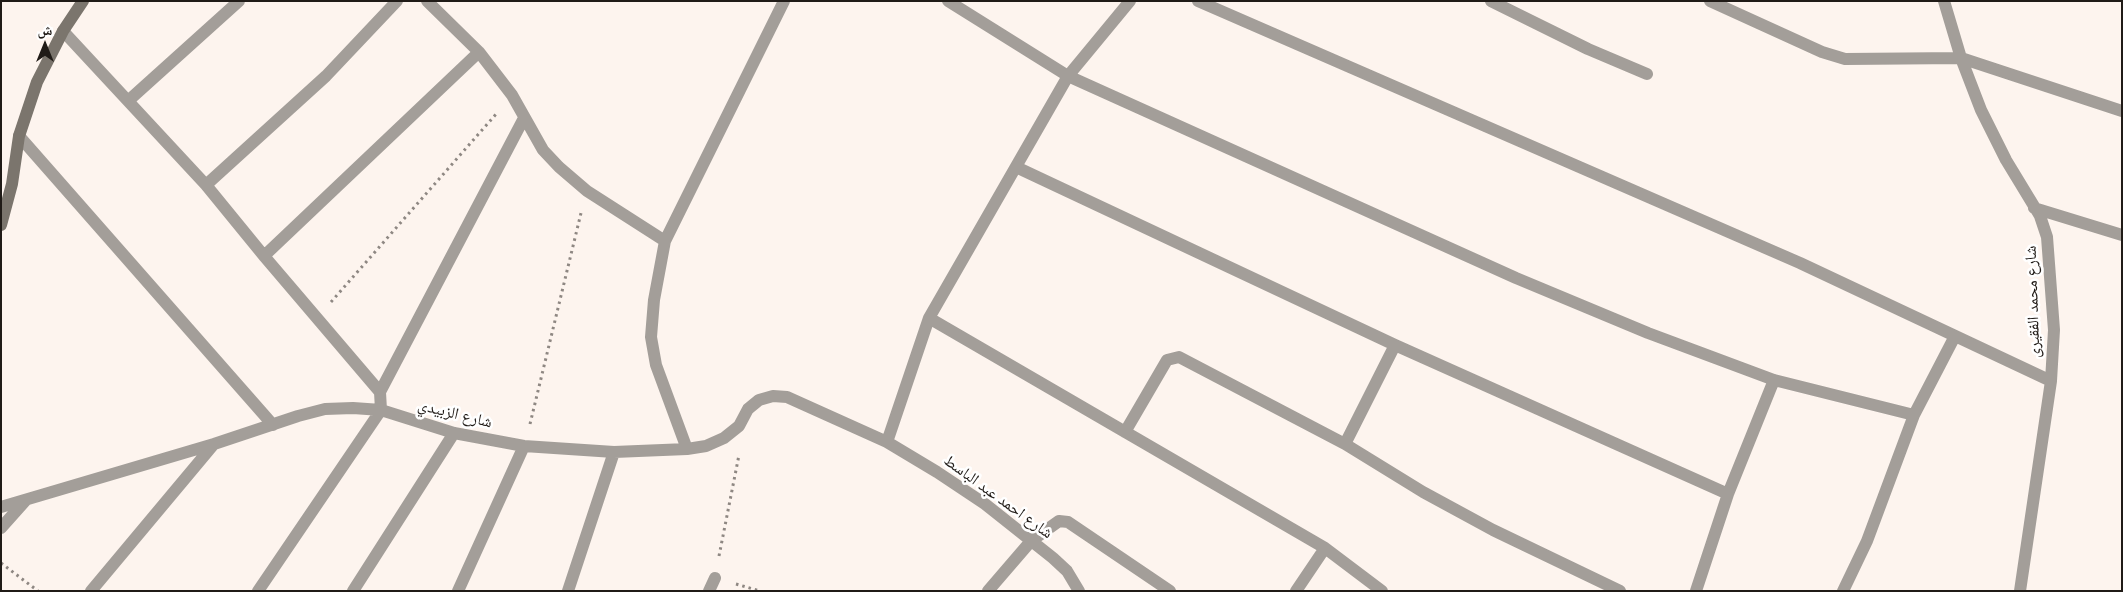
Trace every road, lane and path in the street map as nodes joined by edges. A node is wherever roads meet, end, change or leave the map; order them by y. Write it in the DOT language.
graph roads {
  1 [pos="83,1"];
  2 [pos="239,1"];
  3 [pos="397,1"];
  4 [pos="426,1"];
  5 [pos="784,1"];
  6 [pos="948,1"];
  7 [pos="1130,1"];
  8 [pos="1198,1"];
  9 [pos="1491,1"];
  10 [pos="1710,1"];
  11 [pos="1944,1"];
  12 [pos="63,31"];
  13 [pos="479,52"];
  14 [pos="1961,58"];
  15 [pos="1647,74"];
  16 [pos="1068,76"];
  17 [pos="512,95"];
  18 [pos="128,101"];
  19 [pos="2122,111"];
  20 [pos="524,118"];
  21 [pos="19,136"];
  22 [pos="1016,167"];
  23 [pos="206,185"];
  24 [pos="587,191"];
  25 [pos="2034,208"];
  26 [pos="1,225"];
  27 [pos="2122,235"];
  28 [pos="665,241"];
  29 [pos="264,256"];
  30 [pos="929,318"];
  31 [pos="316,319"];
  32 [pos="1955,336"];
  33 [pos="1395,345"];
  34 [pos="1774,380"];
  35 [pos="2051,381"];
  36 [pos="380,392"];
  37 [pos="381,410"];
  38 [pos="1914,415"];
  39 [pos="273,425"];
  40 [pos="1125,432"];
  41 [pos="454,433"];
  42 [pos="887,442"];
  43 [pos="214,444"];
  44 [pos="1345,444"];
  45 [pos="524,446"];
  46 [pos="741,447"];
  47 [pos="687,449"];
  48 [pos="614,452"];
  49 [pos="1728,494"];
  50 [pos="26,500"];
  51 [pos="1,507"];
  52 [pos="1,528"];
  53 [pos="1031,540"];
  54 [pos="1325,548"];
  55 [pos="1,563"];
  56 [pos="715,578"];
  57 [pos="38,591"];
  58 [pos="91,591"];
  59 [pos="258,591"];
  60 [pos="353,591"];
  61 [pos="458,591"];
  62 [pos="568,591"];
  63 [pos="709,591"];
  64 [pos="988,591"];
  65 [pos="1079,591"];
  66 [pos="1170,591"];
  67 [pos="1296,591"];
  68 [pos="1382,591"];
  69 [pos="1620,591"];
  70 [pos="1696,591"];
  71 [pos="1843,591"];
  72 [pos="2020,591"];
  1 -- 12 [label="street"];
  2 -- 18 [label="street"];
  3 -- 23 [label="street"];
  4 -- 13 [label="street"];
  5 -- 28 [label="street"];
  6 -- 16 [label="street"];
  7 -- 16 [label="street"];
  8 -- 32 [label="street"];
  9 -- 15 [label="street"];
  10 -- 14 [label="street"];
  11 -- 14 [label="street, شارع محمد الفقيرى"];
  12 -- 18 [label="street"];
  12 -- 21 [label="street"];
  13 -- 17 [label="street"];
  13 -- 29 [label="street"];
  14 -- 19 [label="street"];
  14 -- 25 [label="street, شارع محمد الفقيرى"];
  16 -- 22 [label="street"];
  16 -- 34 [label="street"];
  17 -- 20 [label="street"];
  17 -- 31 [label="path"];
  18 -- 23 [label="street"];
  20 -- 24 [label="street"];
  20 -- 36 [label="street"];
  21 -- 26 [label="street"];
  21 -- 39 [label="street"];
  22 -- 30 [label="street"];
  22 -- 33 [label="street"];
  23 -- 29 [label="street"];
  24 -- 28 [label="street"];
  24 -- 45 [label="path"];
  25 -- 27 [label="street"];
  25 -- 35 [label="street, شارع محمد الفقيرى"];
  28 -- 47 [label="street"];
  29 -- 31 [label="street"];
  30 -- 40 [label="street"];
  30 -- 42 [label="street"];
  31 -- 36 [label="street"];
  32 -- 35 [label="street"];
  32 -- 38 [label="street"];
  33 -- 44 [label="street"];
  33 -- 49 [label="street"];
  34 -- 38 [label="street"];
  34 -- 49 [label="street"];
  35 -- 72 [label="street, شارع محمد الفقيرى"];
  36 -- 37 [label="street"];
  37 -- 39 [label="street, شارع الزبيدي"];
  37 -- 41 [label="street, شارع الزبيدي"];
  37 -- 59 [label="street"];
  38 -- 71 [label="street"];
  39 -- 43 [label="street, شارع الزبيدي"];
  40 -- 44 [label="street"];
  40 -- 54 [label="street"];
  41 -- 45 [label="street, شارع الزبيدي"];
  41 -- 60 [label="street"];
  42 -- 47 [label="street, شارع الزبيدي"];
  42 -- 53 [label="street, شارع احمد عبد الباسط"];
  43 -- 50 [label="street, شارع الزبيدي"];
  43 -- 58 [label="street"];
  44 -- 69 [label="street"];
  45 -- 48 [label="street, شارع الزبيدي"];
  45 -- 61 [label="street"];
  46 -- 56 [label="path"];
  47 -- 48 [label="street, شارع الزبيدي"];
  48 -- 62 [label="street"];
  49 -- 70 [label="street"];
  50 -- 51 [label="street, شارع الزبيدي"];
  50 -- 52 [label="street"];
  53 -- 64 [label="street"];
  53 -- 65 [label="street, شارع احمد عبد الباسط"];
  53 -- 66 [label="street"];
  54 -- 67 [label="street"];
  54 -- 68 [label="street"];
  55 -- 57 [label="path"];
  56 -- 63 [label="street"];
}
